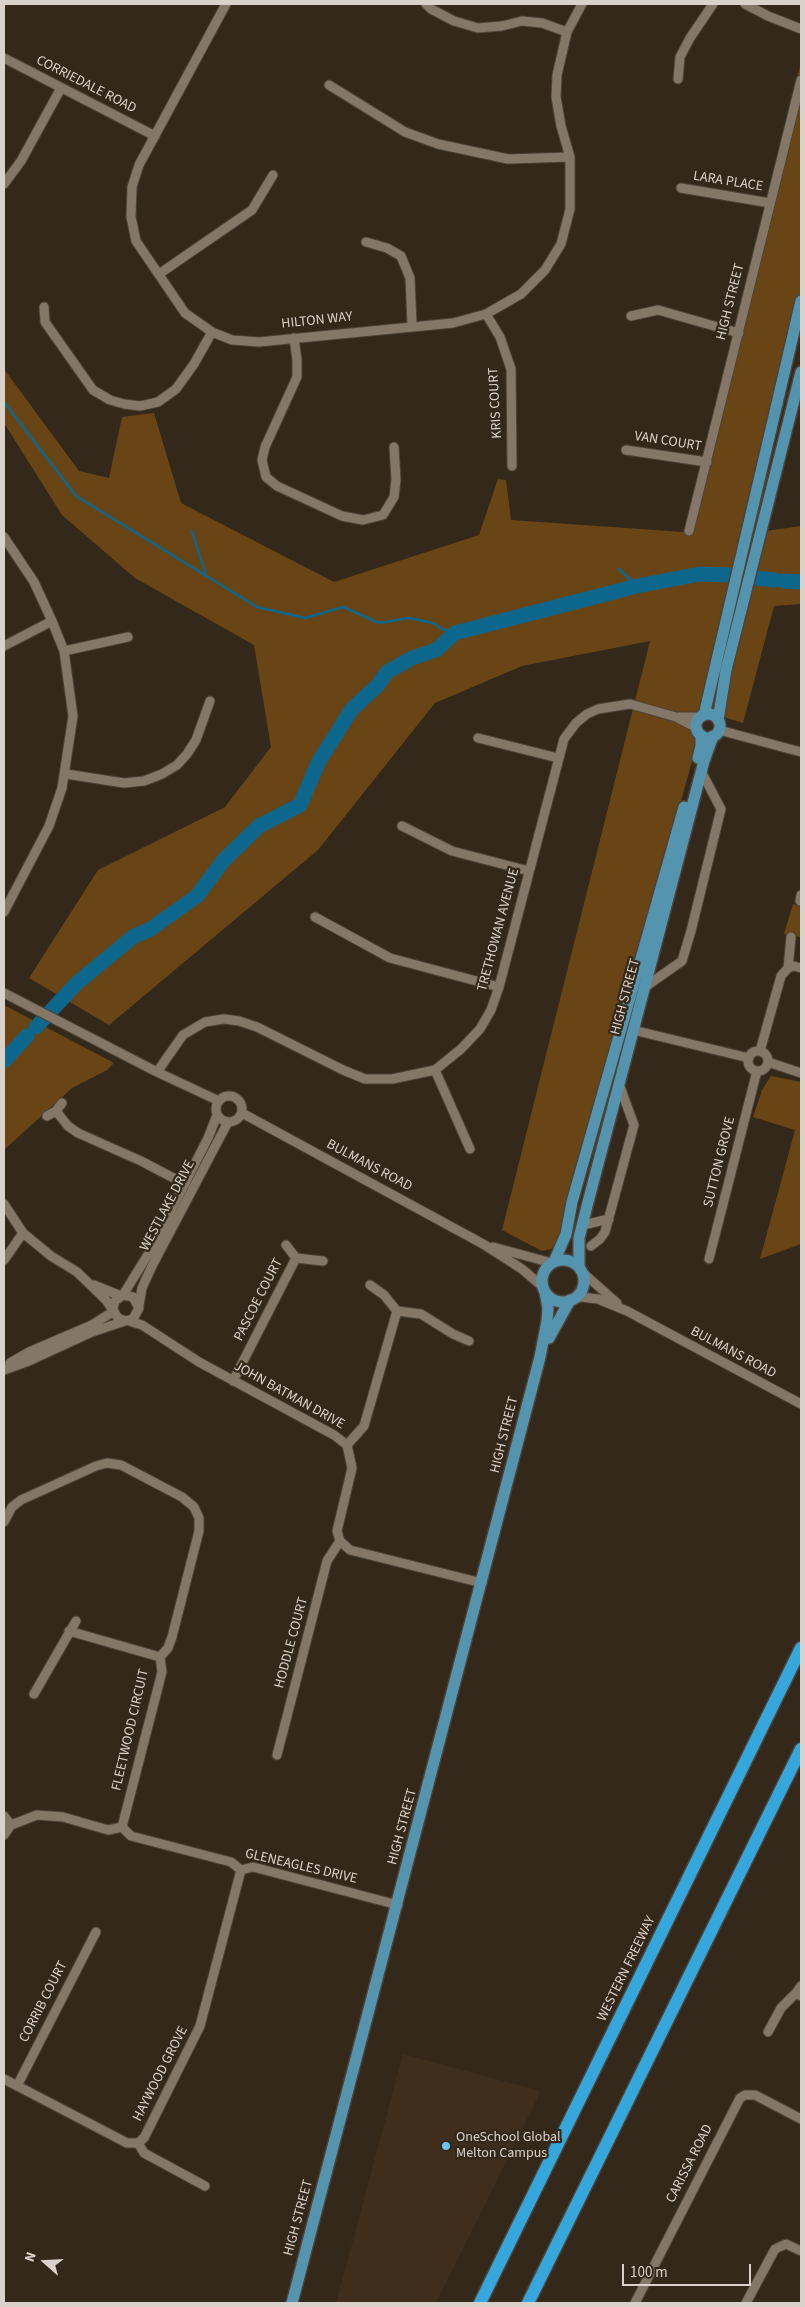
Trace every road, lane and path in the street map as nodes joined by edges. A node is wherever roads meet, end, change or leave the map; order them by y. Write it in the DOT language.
graph roads {
  1 [pos="226,4"];
  2 [pos="426,4"];
  3 [pos="582,4"];
  4 [pos="713,4"];
  5 [pos="745,4"];
  6 [pos="801,29"];
  7 [pos="566,32"];
  8 [pos="4,58"];
  9 [pos="678,79"];
  10 [pos="801,80"];
  11 [pos="329,85"];
  12 [pos="61,88"];
  13 [pos="155,136"];
  14 [pos="570,157"];
  15 [pos="273,175"];
  16 [pos="4,184"];
  17 [pos="681,188"];
  18 [pos="770,203"];
  19 [pos="366,242"];
  20 [pos="160,274"];
  21 [pos="801,300"];
  22 [pos="44,307"];
  23 [pos="486,314"];
  24 [pos="630,316"];
  25 [pos="412,325"];
  26 [pos="212,332"];
  27 [pos="739,333"];
  28 [pos="294,338"];
  29 [pos="801,372"];
  30 [pos="394,447"];
  31 [pos="626,450"];
  32 [pos="707,462"];
  33 [pos="512,466"];
  34 [pos="689,531"];
  35 [pos="4,537"];
  36 [pos="52,621"];
  37 [pos="128,637"];
  38 [pos="4,646"];
  39 [pos="64,651"];
  40 [pos="210,702"];
  41 [pos="701,724"];
  42 [pos="717,729"];
  43 [pos="478,738"];
  44 [pos="801,752"];
  45 [pos="558,758"];
  46 [pos="701,771"];
  47 [pos="66,774"];
  48 [pos="402,826"];
  49 [pos="529,871"];
  50 [pos="7,896"];
  51 [pos="4,912"];
  52 [pos="315,917"];
  53 [pos="791,937"];
  54 [pos="788,968"];
  55 [pos="801,968"];
  56 [pos="499,987"];
  57 [pos="645,987"];
  58 [pos="4,993"];
  59 [pos="633,1030"];
  60 [pos="760,1051"];
  61 [pos="749,1058"];
  62 [pos="768,1062"];
  63 [pos="435,1070"];
  64 [pos="757,1070"];
  65 [pos="157,1072"];
  66 [pos="801,1073"];
  67 [pos="618,1084"];
  68 [pos="219,1100"];
  69 [pos="242,1113"];
  70 [pos="217,1114"];
  71 [pos="47,1116"];
  72 [pos="228,1122"];
  73 [pos="470,1149"];
  74 [pos="185,1184"];
  75 [pos="4,1204"];
  76 [pos="609,1219"];
  77 [pos="583,1225"];
  78 [pos="23,1234"];
  79 [pos="483,1244"];
  80 [pos="286,1245"];
  81 [pos="592,1246"];
  82 [pos="296,1258"];
  83 [pos="4,1260"];
  84 [pos="709,1260"];
  85 [pos="323,1261"];
  86 [pos="553,1262"];
  87 [pos="580,1269"];
  88 [pos="87,1282"];
  89 [pos="370,1285"];
  90 [pos="544,1289"];
  91 [pos="122,1295"];
  92 [pos="571,1300"];
  93 [pos="139,1306"];
  94 [pos="113,1309"];
  95 [pos="397,1311"];
  96 [pos="627,1311"];
  97 [pos="127,1321"];
  98 [pos="159,1335"];
  99 [pos="469,1341"];
  100 [pos="540,1357"];
  101 [pos="4,1369"];
  102 [pos="233,1381"];
  103 [pos="801,1404"];
  104 [pos="347,1445"];
  105 [pos="4,1522"];
  106 [pos="340,1541"];
  107 [pos="482,1584"];
  108 [pos="76,1621"];
  109 [pos="69,1632"];
  110 [pos="801,1648"];
  111 [pos="160,1657"];
  112 [pos="34,1694"];
  113 [pos="801,1749"];
  114 [pos="277,1755"];
  115 [pos="4,1816"];
  116 [pos="12,1825"];
  117 [pos="122,1827"];
  118 [pos="4,1835"];
  119 [pos="241,1870"];
  120 [pos="398,1905"];
  121 [pos="96,1932"];
  122 [pos="799,1992"];
  123 [pos="768,2032"];
  124 [pos="4,2078"];
  125 [pos="17,2086"];
  126 [pos="801,2119"];
  127 [pos="138,2143"];
  128 [pos="205,2186"];
  129 [pos="801,2251"];
  130 [pos="292,2303"];
  131 [pos="480,2303"];
  132 [pos="528,2303"];
  133 [pos="635,2303"];
  134 [pos="746,2303"];
  1 -- 13 [label="street, HILTON WAY"];
  2 -- 7 [label="street"];
  3 -- 7 [label="street, HILTON WAY"];
  4 -- 9 [label="street"];
  5 -- 6 [label="street"];
  7 -- 14 [label="street, HILTON WAY"];
  8 -- 12 [label="street, CORRIEDALE ROAD"];
  10 -- 18 [label="street, HIGH STREET"];
  11 -- 14 [label="street"];
  12 -- 13 [label="street, CORRIEDALE ROAD"];
  12 -- 16 [label="street"];
  13 -- 20 [label="street, HILTON WAY"];
  14 -- 23 [label="street, HILTON WAY"];
  15 -- 20 [label="street"];
  17 -- 18 [label="street, LARA PLACE"];
  18 -- 27 [label="street, HIGH STREET"];
  19 -- 25 [label="street"];
  20 -- 26 [label="street, HILTON WAY"];
  21 -- 41 [label="main road, HIGH STREET"];
  22 -- 26 [label="street"];
  23 -- 25 [label="street, HILTON WAY"];
  23 -- 33 [label="street, KRIS COURT"];
  24 -- 27 [label="street"];
  25 -- 28 [label="street, HILTON WAY"];
  26 -- 28 [label="street, HILTON WAY"];
  27 -- 32 [label="street, HIGH STREET"];
  28 -- 30 [label="street"];
  29 -- 42 [label="main road, HIGH STREET"];
  31 -- 32 [label="street, VAN COURT"];
  32 -- 34 [label="street, HIGH STREET"];
  35 -- 36 [label="street"];
  36 -- 38 [label="street"];
  36 -- 39 [label="street"];
  37 -- 39 [label="street"];
  39 -- 47 [label="street"];
  40 -- 47 [label="street"];
  41 -- 42 [label="main road"];
  41 -- 42 [label="main road"];
  41 -- 45 [label="street, TRETHOWAN AVENUE"];
  41 -- 86 [label="main road, HIGH STREET"];
  42 -- 44 [label="street"];
  42 -- 46 [label="main road, HIGH STREET"];
  43 -- 45 [label="street"];
  45 -- 49 [label="street, TRETHOWAN AVENUE"];
  46 -- 57 [label="main road, HIGH STREET"];
  46 -- 57 [label="street"];
  47 -- 50 [label="street"];
  48 -- 49 [label="street"];
  49 -- 56 [label="street, TRETHOWAN AVENUE"];
  50 -- 51 [label="street"];
  52 -- 56 [label="street"];
  53 -- 54 [label="street"];
  54 -- 55 [label="street"];
  54 -- 60 [label="street"];
  56 -- 63 [label="street, TRETHOWAN AVENUE"];
  57 -- 59 [label="main road, HIGH STREET"];
  58 -- 65 [label="street"];
  59 -- 61 [label="street"];
  59 -- 67 [label="main road, HIGH STREET"];
  60 -- 61 [label="street"];
  60 -- 62 [label="street"];
  61 -- 64 [label="street"];
  62 -- 64 [label="street"];
  62 -- 66 [label="street"];
  63 -- 65 [label="street, TRETHOWAN AVENUE"];
  63 -- 73 [label="street"];
  64 -- 84 [label="street, SUTTON GROVE"];
  65 -- 68 [label="street"];
  67 -- 76 [label="street"];
  67 -- 77 [label="main road, HIGH STREET"];
  68 -- 69 [label="street"];
  68 -- 70 [label="street"];
  69 -- 72 [label="street"];
  69 -- 79 [label="street, BULMANS ROAD"];
  70 -- 72 [label="street"];
  70 -- 74 [label="street, WESTLAKE DRIVE"];
  71 -- 74 [label="street"];
  72 -- 93 [label="street, WESTLAKE DRIVE"];
  74 -- 91 [label="street, WESTLAKE DRIVE"];
  75 -- 78 [label="street"];
  76 -- 77 [label="street"];
  76 -- 81 [label="street"];
  77 -- 87 [label="main road, HIGH STREET"];
  78 -- 83 [label="street"];
  78 -- 88 [label="street"];
  79 -- 86 [label="street, BULMANS ROAD"];
  79 -- 90 [label="street, BULMANS ROAD"];
  80 -- 82 [label="street, PASCOE COURT"];
  82 -- 85 [label="street, PASCOE COURT"];
  82 -- 102 [label="street, PASCOE COURT"];
  86 -- 87 [label="main road"];
  86 -- 90 [label="main road"];
  87 -- 92 [label="main road"];
  87 -- 96 [label="street, BULMANS ROAD"];
  88 -- 91 [label="street"];
  88 -- 94 [label="street"];
  89 -- 95 [label="street"];
  90 -- 92 [label="main road"];
  90 -- 100 [label="main road, HIGH STREET"];
  91 -- 93 [label="street"];
  91 -- 94 [label="street"];
  92 -- 96 [label="street, BULMANS ROAD"];
  92 -- 100 [label="main road, HIGH STREET"];
  93 -- 97 [label="street"];
  93 -- 98 [label="street, JOHN BATMAN DRIVE"];
  94 -- 97 [label="street"];
  94 -- 101 [label="street"];
  95 -- 99 [label="street"];
  95 -- 104 [label="street"];
  96 -- 103 [label="street, BULMANS ROAD"];
  97 -- 98 [label="street, JOHN BATMAN DRIVE"];
  97 -- 101 [label="street"];
  98 -- 102 [label="street, JOHN BATMAN DRIVE"];
  100 -- 107 [label="main road, HIGH STREET"];
  102 -- 104 [label="street, JOHN BATMAN DRIVE"];
  104 -- 106 [label="street, JOHN BATMAN DRIVE"];
  105 -- 111 [label="street, FLEETWOOD CIRCUIT"];
  106 -- 107 [label="street"];
  106 -- 114 [label="street, HODDLE COURT"];
  107 -- 120 [label="main road, HIGH STREET"];
  108 -- 109 [label="street"];
  109 -- 111 [label="street"];
  109 -- 112 [label="street"];
  110 -- 131 [label="highway, WESTERN FREEWAY"];
  111 -- 117 [label="street, FLEETWOOD CIRCUIT"];
  113 -- 132 [label="highway"];
  115 -- 116 [label="street"];
  116 -- 117 [label="street"];
  116 -- 118 [label="street"];
  117 -- 119 [label="street, GLENEAGLES DRIVE"];
  119 -- 120 [label="street, GLENEAGLES DRIVE"];
  119 -- 127 [label="street, HAYWOOD GROVE"];
  120 -- 130 [label="main road, HIGH STREET"];
  121 -- 125 [label="street, CORRIB COURT"];
  122 -- 123 [label="street"];
  124 -- 125 [label="street, HAYWOOD GROVE"];
  125 -- 127 [label="street, HAYWOOD GROVE"];
  126 -- 133 [label="street, CARISSA ROAD"];
  127 -- 128 [label="street"];
  129 -- 134 [label="street"];
}
